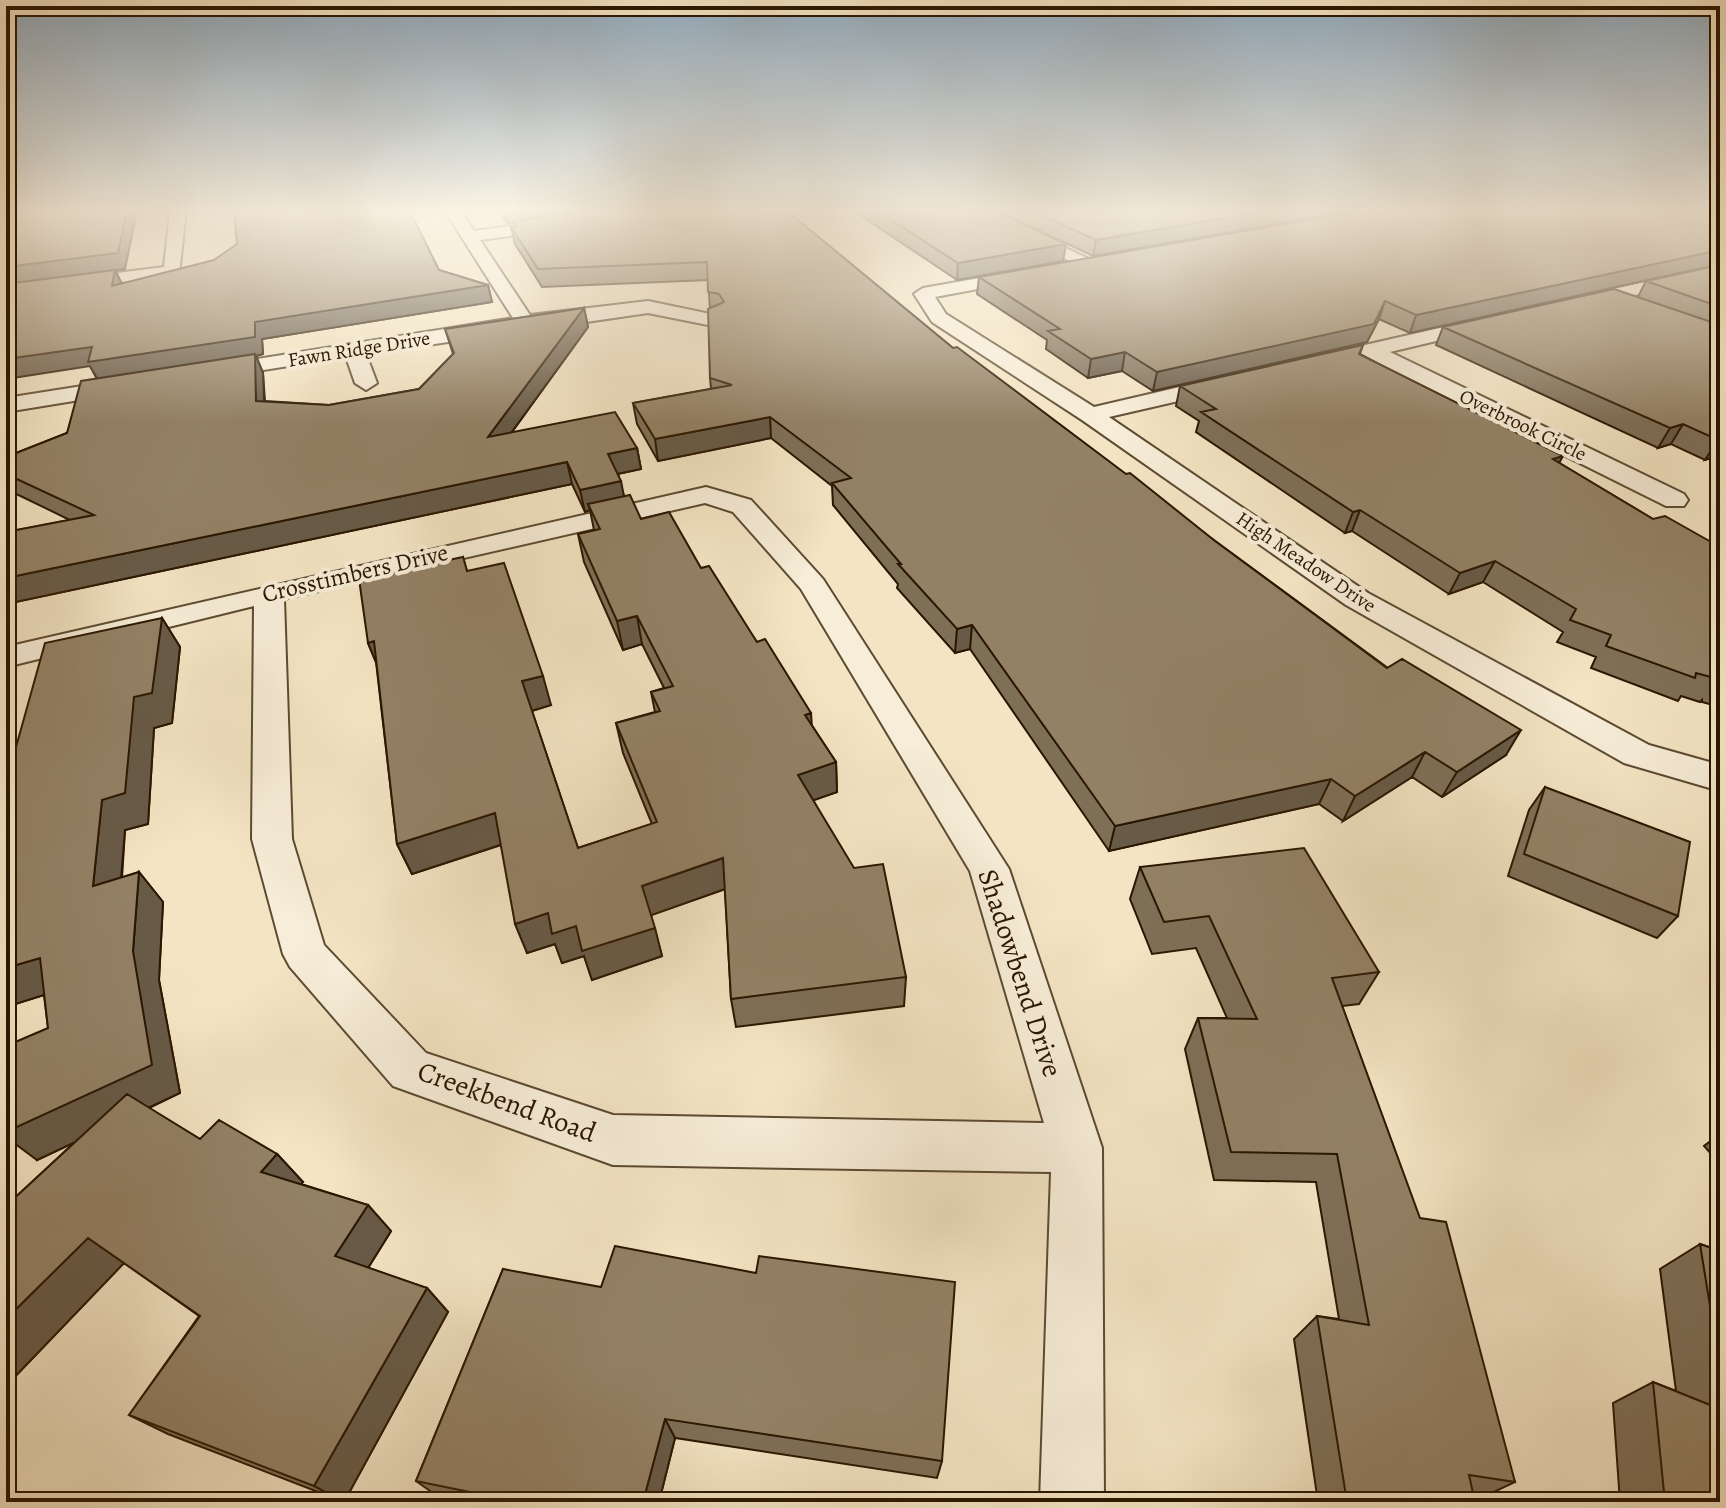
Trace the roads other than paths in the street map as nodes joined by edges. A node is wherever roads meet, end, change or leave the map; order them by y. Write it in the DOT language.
graph roads {
  1 [pos="94,281"];
  2 [pos="501,281"];
  3 [pos="990,281"];
  4 [pos="1672,281"];
  5 [pos="6,293"];
  6 [pos="1604,296"];
  7 [pos="1557,307"];
  8 [pos="1633,307"];
  9 [pos="1510,318"];
  10 [pos="713,320"];
  11 [pos="525,322"];
  12 [pos="354,350"];
  13 [pos="1370,350"];
  14 [pos="1292,368"];
  15 [pos="187,376"];
  16 [pos="1245,379"];
  17 [pos="142,383"];
  18 [pos="366,383"];
  19 [pos="6,405"];
  20 [pos="1090,415"];
  21 [pos="706,495"];
  22 [pos="1675,500"];
  23 [pos="269,593"];
  24 [pos="6,657"];
  25 [pos="1720,778"];
  26 [pos="1077,1148"];
  27 [pos="1072,1502"];
  1 -- 5 [label="street"];
  2 -- 11 [label="street"];
  3 -- 20 [label="street, High Meadow Drive"];
  4 -- 6 [label="street"];
  6 -- 7 [label="street"];
  6 -- 8 [label="street"];
  9 -- 13 [label="street"];
  10 -- 11 [label="street, Fawn Ridge Drive"];
  11 -- 12 [label="street, Fawn Ridge Drive"];
  12 -- 15 [label="street, Fawn Ridge Drive"];
  12 -- 18 [label="street"];
  13 -- 14 [label="street"];
  13 -- 22 [label="street, Overbrook Circle"];
  16 -- 20 [label="street"];
  17 -- 19 [label="street"];
  20 -- 25 [label="street, High Meadow Drive"];
  21 -- 23 [label="street, Crosstimbers Drive"];
  21 -- 26 [label="street, Shadowbend Drive"];
  23 -- 24 [label="street, Crosstimbers Drive"];
  23 -- 26 [label="street, Creekbend Road"];
  26 -- 27 [label="street, Shadowbend Drive"];
}
